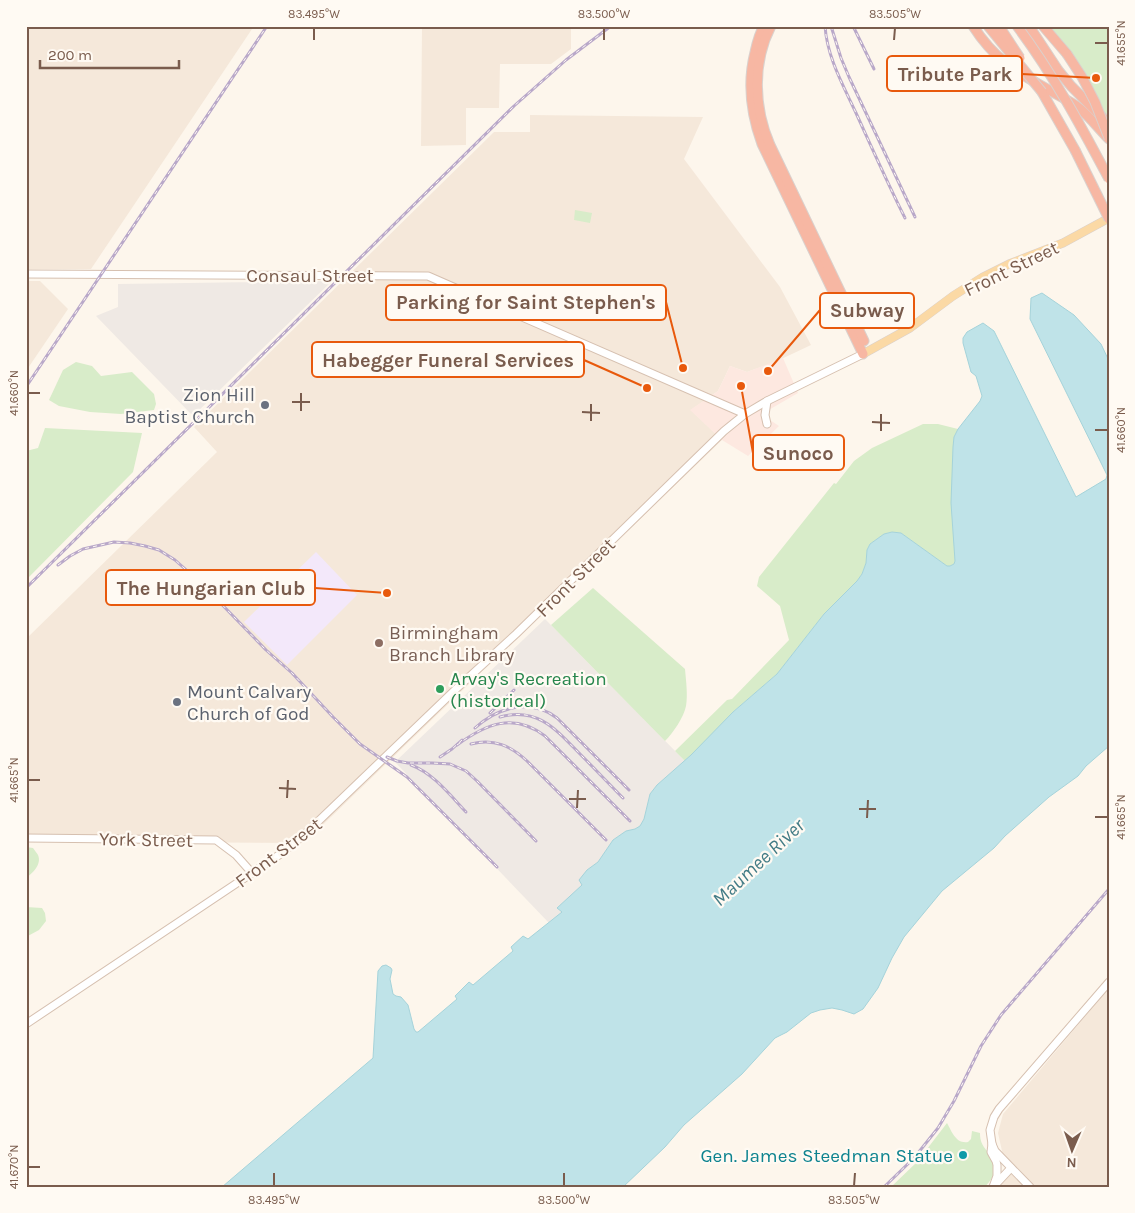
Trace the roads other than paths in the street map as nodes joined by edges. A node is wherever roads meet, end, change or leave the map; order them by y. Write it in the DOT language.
graph roads {
  1 [pos="973,26"];
  2 [pos="988,26"];
  3 [pos="999,26"];
  4 [pos="1017,26"];
  5 [pos="1029,26"];
  6 [pos="1043,26"];
  7 [pos="766,29"];
  8 [pos="1042,92"];
  9 [pos="1109,124"];
  10 [pos="1109,138"];
  11 [pos="1109,179"];
  12 [pos="1109,219"];
  13 [pos="26,274"];
  14 [pos="866,352"];
  15 [pos="767,401"];
  16 [pos="745,414"];
  17 [pos="767,424"];
  18 [pos="26,838"];
  19 [pos="252,873"];
  20 [pos="1109,982"];
  21 [pos="26,1024"];
  22 [pos="992,1144"];
  23 [pos="1011,1168"];
  24 [pos="993,1187"];
  25 [pos="1030,1187"];
  1 -- 10 [label="highway"];
  2 -- 8 [label="highway, bridge"];
  3 -- 8 [label="highway, bridge"];
  4 -- 11 [label="highway, bridge"];
  5 -- 9 [label="highway"];
  6 -- 10 [label="highway, bridge"];
  7 -- 14 [label="highway"];
  8 -- 12 [label="highway, bridge"];
  12 -- 14 [label="main road, Front Street"];
  13 -- 16 [label="street, Consaul Street"];
  14 -- 15 [label="street, Front Street"];
  15 -- 16 [label="street, Front Street"];
  15 -- 17 [label="street"];
  16 -- 19 [label="street, Front Street"];
  18 -- 19 [label="street, York Street"];
  19 -- 21 [label="street, Front Street"];
  20 -- 22 [label="street"];
  22 -- 23 [label="street"];
  22 -- 24 [label="street"];
  23 -- 24 [label="street"];
  23 -- 25 [label="street"];
}
